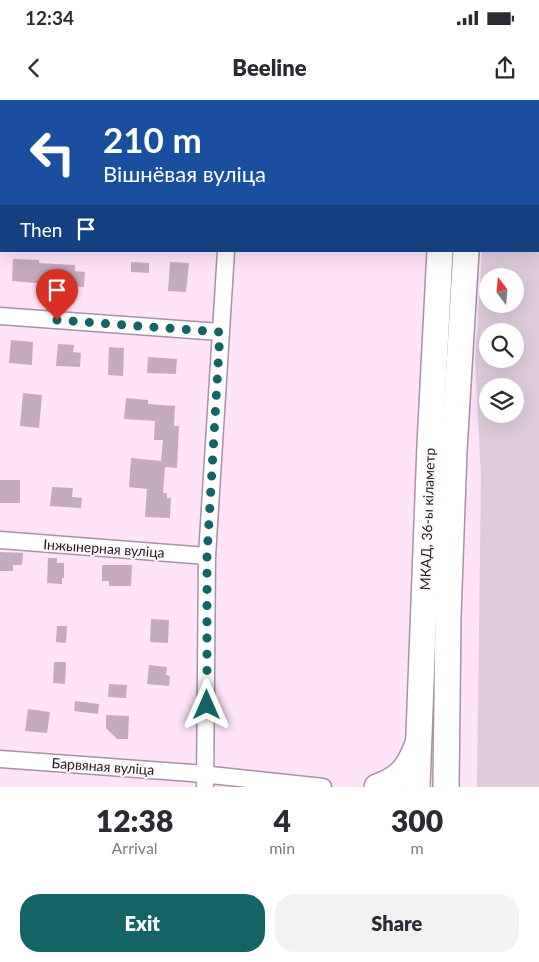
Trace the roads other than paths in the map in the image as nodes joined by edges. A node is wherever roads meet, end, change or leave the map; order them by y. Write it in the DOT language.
graph roads {
  1 [pos="226,252"];
  2 [pos="440,252"];
  3 [pos="466,252"];
  4 [pos="0,316"];
  5 [pos="220,332"];
  6 [pos="0,540"];
  7 [pos="207,556"];
  8 [pos="418,741"];
  9 [pos="0,759"];
  10 [pos="206,780"];
  11 [pos="323,787"];
  12 [pos="377,787"];
  13 [pos="418,787"];
  14 [pos="446,787"];
  1 -- 5 [label="street"];
  2 -- 8 [label="highway, МКАД, 36-ы кіламетр"];
  3 -- 14 [label="highway, МКАД, 36-ы кіламетр"];
  4 -- 5 [label="street"];
  5 -- 7 [label="street"];
  6 -- 7 [label="street, Інжынерная вуліца"];
  7 -- 10 [label="street"];
  8 -- 12 [label="highway"];
  8 -- 13 [label="highway, МКАД, 36-ы кіламетр"];
  9 -- 10 [label="street, Барвяная вуліца"];
  10 -- 11 [label="street, Барвяная вуліца"];
}
